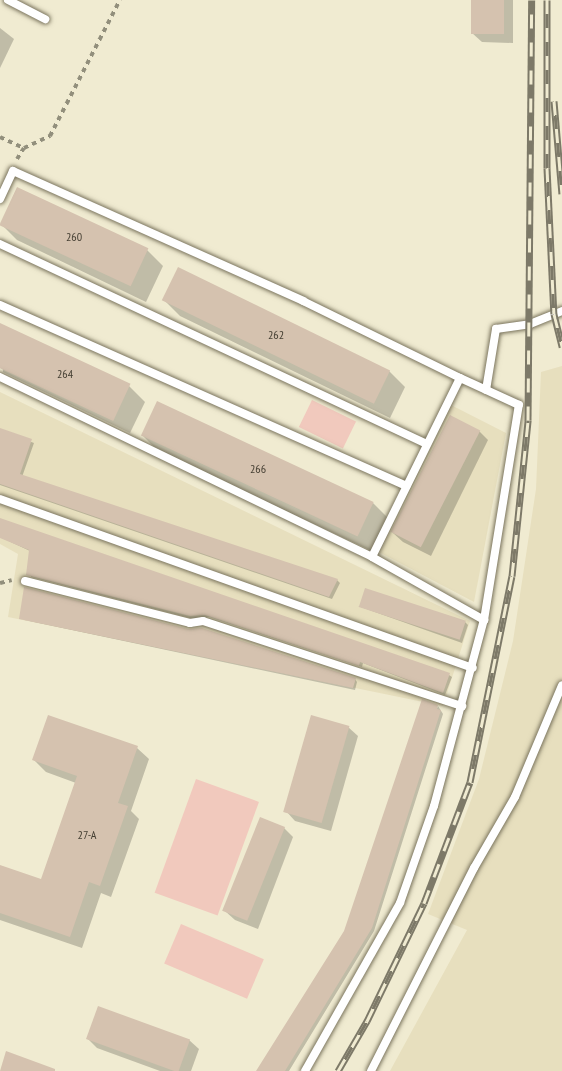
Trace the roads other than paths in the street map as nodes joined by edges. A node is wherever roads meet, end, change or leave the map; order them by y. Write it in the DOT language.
graph roads {
  1 [pos="8,0"];
  2 [pos="45,19"];
  3 [pos="0,199"];
  4 [pos="0,244"];
  5 [pos="0,305"];
  6 [pos="562,311"];
  7 [pos="0,377"];
  8 [pos="460,378"];
  9 [pos="486,390"];
  10 [pos="426,444"];
  11 [pos="406,486"];
  12 [pos="0,499"];
  13 [pos="372,557"];
  14 [pos="25,580"];
  15 [pos="484,620"];
  16 [pos="473,668"];
  17 [pos="562,685"];
  18 [pos="462,706"];
  19 [pos="305,1071"];
  20 [pos="371,1071"];
  1 -- 2 [label="lane"];
  3 -- 8 [label="lane"];
  4 -- 10 [label="lane"];
  5 -- 11 [label="lane"];
  6 -- 9 [label="lane"];
  7 -- 13 [label="lane"];
  8 -- 9 [label="lane"];
  8 -- 10 [label="lane"];
  9 -- 15 [label="lane"];
  10 -- 11 [label="lane"];
  11 -- 13 [label="lane"];
  12 -- 16 [label="lane"];
  13 -- 15 [label="lane"];
  14 -- 18 [label="lane"];
  15 -- 16 [label="lane"];
  16 -- 18 [label="lane"];
  17 -- 20 [label="lane"];
  18 -- 19 [label="lane"];
}
